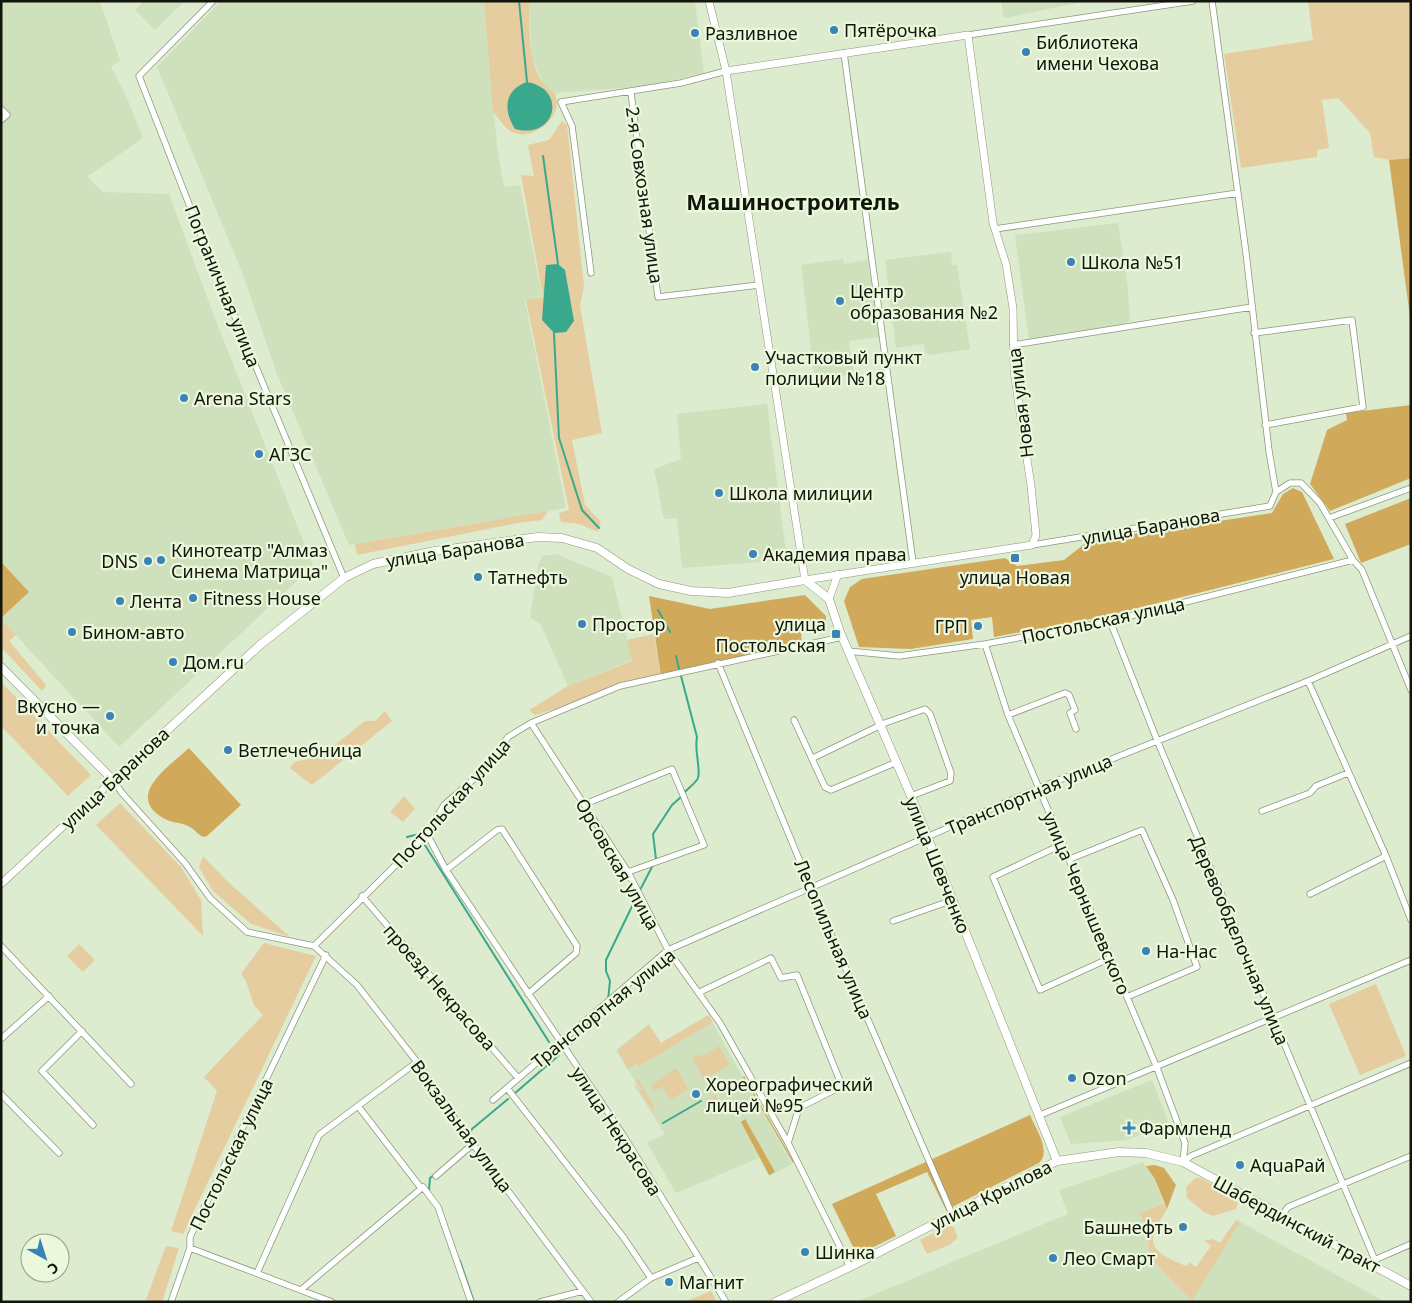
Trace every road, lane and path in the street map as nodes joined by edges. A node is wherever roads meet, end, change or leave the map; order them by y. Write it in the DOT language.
graph roads {
  1 [pos="213,1"];
  2 [pos="709,1"];
  3 [pos="1193,1"];
  4 [pos="1212,1"];
  5 [pos="968,35"];
  6 [pos="844,53"];
  7 [pos="726,71"];
  8 [pos="631,93"];
  9 [pos="1,110"];
  10 [pos="1,120"];
  11 [pos="1238,193"];
  12 [pos="995,229"];
  13 [pos="591,273"];
  14 [pos="759,285"];
  15 [pos="1252,307"];
  16 [pos="1254,332"];
  17 [pos="1013,345"];
  18 [pos="1265,425"];
  19 [pos="1411,488"];
  20 [pos="1276,492"];
  21 [pos="1329,518"];
  22 [pos="1032,545"];
  23 [pos="1354,560"];
  24 [pos="913,563"];
  25 [pos="838,574"];
  26 [pos="344,578"];
  27 [pos="805,580"];
  28 [pos="829,599"];
  29 [pos="1110,621"];
  30 [pos="1411,636"];
  31 [pos="842,637"];
  32 [pos="985,644"];
  33 [pos="1391,644"];
  34 [pos="848,650"];
  35 [pos="718,663"];
  36 [pos="1,667"];
  37 [pos="1308,681"];
  38 [pos="1411,690"];
  39 [pos="1008,716"];
  40 [pos="794,720"];
  41 [pos="531,722"];
  42 [pos="882,726"];
  43 [pos="1076,729"];
  44 [pos="1157,740"];
  45 [pos="813,758"];
  46 [pos="897,762"];
  47 [pos="1348,773"];
  48 [pos="113,780"];
  49 [pos="1039,788"];
  50 [pos="911,796"];
  51 [pos="584,804"];
  52 [pos="1262,811"];
  53 [pos="427,834"];
  54 [pos="927,837"];
  55 [pos="1063,844"];
  56 [pos="1386,856"];
  57 [pos="1070,859"];
  58 [pos="446,870"];
  59 [pos="628,872"];
  60 [pos="1,884"];
  61 [pos="811,888"];
  62 [pos="1310,894"];
  63 [pos="362,896"];
  64 [pos="953,900"];
  65 [pos="1411,920"];
  66 [pos="893,921"];
  67 [pos="1,946"];
  68 [pos="314,946"];
  69 [pos="668,950"];
  70 [pos="326,955"];
  71 [pos="1110,958"];
  72 [pos="1411,960"];
  73 [pos="700,992"];
  74 [pos="528,994"];
  75 [pos="49,996"];
  76 [pos="1127,997"];
  77 [pos="1272,1018"];
  78 [pos="82,1031"];
  79 [pos="1,1039"];
  80 [pos="559,1042"];
  81 [pos="417,1062"];
  82 [pos="1411,1063"];
  83 [pos="1156,1068"];
  84 [pos="518,1078"];
  85 [pos="131,1084"];
  86 [pos="506,1088"];
  87 [pos="1,1094"];
  88 [pos="493,1100"];
  89 [pos="358,1106"];
  90 [pos="1310,1106"];
  91 [pos="1038,1116"];
  92 [pos="93,1125"];
  93 [pos="788,1143"];
  94 [pos="474,1144"];
  95 [pos="59,1153"];
  96 [pos="1411,1156"];
  97 [pos="1057,1161"];
  98 [pos="1182,1162"];
  99 [pos="436,1176"];
  100 [pos="1342,1185"];
  101 [pos="422,1188"];
  102 [pos="952,1214"];
  103 [pos="1282,1216"];
  104 [pos="1411,1244"];
  105 [pos="190,1248"];
  106 [pos="698,1258"];
  107 [pos="1372,1261"];
  108 [pos="850,1267"];
  109 [pos="257,1273"];
  110 [pos="651,1278"];
  111 [pos="1411,1286"];
  112 [pos="302,1289"];
  113 [pos="583,1291"];
  114 [pos="171,1302"];
  115 [pos="332,1302"];
  116 [pos="471,1302"];
  117 [pos="540,1302"];
  118 [pos="591,1302"];
  119 [pos="618,1302"];
  120 [pos="726,1302"];
  121 [pos="775,1302"];
  1 -- 26 [label="street, Пограничная улица"];
  2 -- 7 [label="street"];
  3 -- 5 [label="street"];
  4 -- 11 [label="street"];
  5 -- 6 [label="street"];
  5 -- 12 [label="street, Новая улица"];
  6 -- 7 [label="street"];
  6 -- 24 [label="street"];
  7 -- 8 [label="street"];
  7 -- 14 [label="street"];
  8 -- 13 [label="street"];
  8 -- 14 [label="street, 2-я Совхозная улица"];
  9 -- 10 [label="street"];
  11 -- 12 [label="street"];
  11 -- 15 [label="street"];
  12 -- 17 [label="street, Новая улица"];
  14 -- 27 [label="street"];
  15 -- 16 [label="street"];
  15 -- 17 [label="street"];
  16 -- 18 [label="street"];
  16 -- 18 [label="street"];
  17 -- 22 [label="street, Новая улица"];
  18 -- 20 [label="street"];
  19 -- 21 [label="street"];
  20 -- 21 [label="street"];
  20 -- 22 [label="street, улица Баранова"];
  21 -- 23 [label="street"];
  22 -- 24 [label="street, улица Баранова"];
  23 -- 29 [label="street, Постольская улица"];
  23 -- 33 [label="street"];
  24 -- 25 [label="street, улица Баранова"];
  25 -- 27 [label="street, улица Баранова"];
  25 -- 28 [label="street"];
  26 -- 27 [label="main road, улица Баранова"];
  26 -- 48 [label="main road, улица Баранова"];
  27 -- 28 [label="main road"];
  28 -- 31 [label="main road, улица Шевченко"];
  29 -- 32 [label="street, Постольская улица"];
  29 -- 44 [label="street, Деревообделочная улица"];
  30 -- 33 [label="street, Транспортная улица"];
  31 -- 34 [label="main road, улица Шевченко"];
  31 -- 35 [label="street, Постольская улица"];
  32 -- 34 [label="street, Постольская улица"];
  32 -- 39 [label="street, улица Чернышевского"];
  33 -- 37 [label="street, Транспортная улица"];
  33 -- 38 [label="street"];
  34 -- 42 [label="main road, улица Шевченко"];
  35 -- 41 [label="street, Постольская улица"];
  35 -- 61 [label="street, Лесопильная улица"];
  36 -- 48 [label="main road"];
  37 -- 44 [label="street, Транспортная улица"];
  37 -- 47 [label="street"];
  39 -- 43 [label="street"];
  39 -- 49 [label="street, улица Чернышевского"];
  40 -- 45 [label="street"];
  41 -- 51 [label="street, Орсовская улица"];
  41 -- 53 [label="street, Постольская улица"];
  42 -- 45 [label="street"];
  42 -- 46 [label="main road, улица Шевченко"];
  42 -- 50 [label="street"];
  44 -- 49 [label="street, Транспортная улица"];
  44 -- 77 [label="street, Деревообделочная улица"];
  45 -- 46 [label="street"];
  46 -- 50 [label="main road, улица Шевченко"];
  47 -- 52 [label="street"];
  47 -- 56 [label="street"];
  48 -- 60 [label="street, улица Баранова"];
  48 -- 68 [label="street"];
  49 -- 54 [label="street, Транспортная улица"];
  49 -- 55 [label="street, улица Чернышевского"];
  50 -- 54 [label="main road, улица Шевченко"];
  51 -- 59 [label="street, Орсовская улица"];
  51 -- 59 [label="street"];
  53 -- 58 [label="street, улица Некрасова"];
  53 -- 63 [label="street, Постольская улица"];
  54 -- 61 [label="street, Транспортная улица"];
  54 -- 64 [label="main road, улица Шевченко"];
  55 -- 57 [label="street, улица Чернышевского"];
  55 -- 71 [label="street"];
  56 -- 62 [label="street"];
  56 -- 65 [label="street"];
  57 -- 71 [label="street, улица Чернышевского"];
  57 -- 76 [label="street"];
  58 -- 74 [label="street, улица Некрасова"];
  58 -- 74 [label="street"];
  59 -- 69 [label="street, Орсовская улица"];
  61 -- 69 [label="street, Транспортная улица"];
  61 -- 102 [label="street, Лесопильная улица"];
  63 -- 68 [label="street, Постольская улица"];
  63 -- 84 [label="street, проезд Некрасова"];
  64 -- 66 [label="street"];
  64 -- 91 [label="main road, улица Шевченко"];
  67 -- 75 [label="street"];
  68 -- 70 [label="street, Вокзальная улица"];
  69 -- 73 [label="street, Орсовская улица"];
  69 -- 80 [label="street, Транспортная улица"];
  70 -- 81 [label="street, Вокзальная улица"];
  70 -- 105 [label="street, Постольская улица"];
  71 -- 76 [label="street, улица Чернышевского"];
  72 -- 77 [label="street"];
  73 -- 93 [label="street, Орсовская улица"];
  73 -- 93 [label="street"];
  74 -- 80 [label="street, улица Некрасова"];
  75 -- 78 [label="street"];
  75 -- 79 [label="street"];
  76 -- 83 [label="street, улица Чернышевского"];
  77 -- 83 [label="street"];
  77 -- 90 [label="street, Деревообделочная улица"];
  78 -- 85 [label="street"];
  78 -- 92 [label="street"];
  80 -- 84 [label="street, Транспортная улица"];
  80 -- 106 [label="street, улица Некрасова"];
  81 -- 89 [label="street"];
  81 -- 94 [label="street, Вокзальная улица"];
  82 -- 90 [label="street"];
  83 -- 91 [label="street"];
  83 -- 98 [label="street, улица Чернышевского"];
  84 -- 86 [label="street, Транспортная улица"];
  86 -- 88 [label="street, Транспортная улица"];
  86 -- 110 [label="street"];
  87 -- 95 [label="street"];
  89 -- 101 [label="street"];
  89 -- 109 [label="street"];
  90 -- 98 [label="street"];
  90 -- 100 [label="street, Деревообделочная улица"];
  91 -- 97 [label="main road, улица Шевченко"];
  93 -- 108 [label="street, Орсовская улица"];
  94 -- 99 [label="street"];
  94 -- 113 [label="street, Вокзальная улица"];
  96 -- 100 [label="street"];
  97 -- 98 [label="main road, улица Крылова"];
  97 -- 102 [label="main road, улица Крылова"];
  98 -- 103 [label="main road, Шабердинский тракт"];
  100 -- 103 [label="street"];
  100 -- 107 [label="street, Деревообделочная улица"];
  101 -- 112 [label="street"];
  101 -- 116 [label="street"];
  102 -- 108 [label="main road, улица Крылова"];
  103 -- 107 [label="main road, Шабердинский тракт"];
  104 -- 107 [label="street"];
  105 -- 109 [label="street"];
  105 -- 114 [label="street, Постольская улица"];
  106 -- 110 [label="street"];
  106 -- 120 [label="street, улица Некрасова"];
  107 -- 111 [label="main road, Шабердинский тракт"];
  108 -- 121 [label="main road, улица Крылова"];
  109 -- 112 [label="street"];
  110 -- 119 [label="street"];
  112 -- 115 [label="street"];
  113 -- 117 [label="street"];
  113 -- 118 [label="street, Вокзальная улица"];
}
